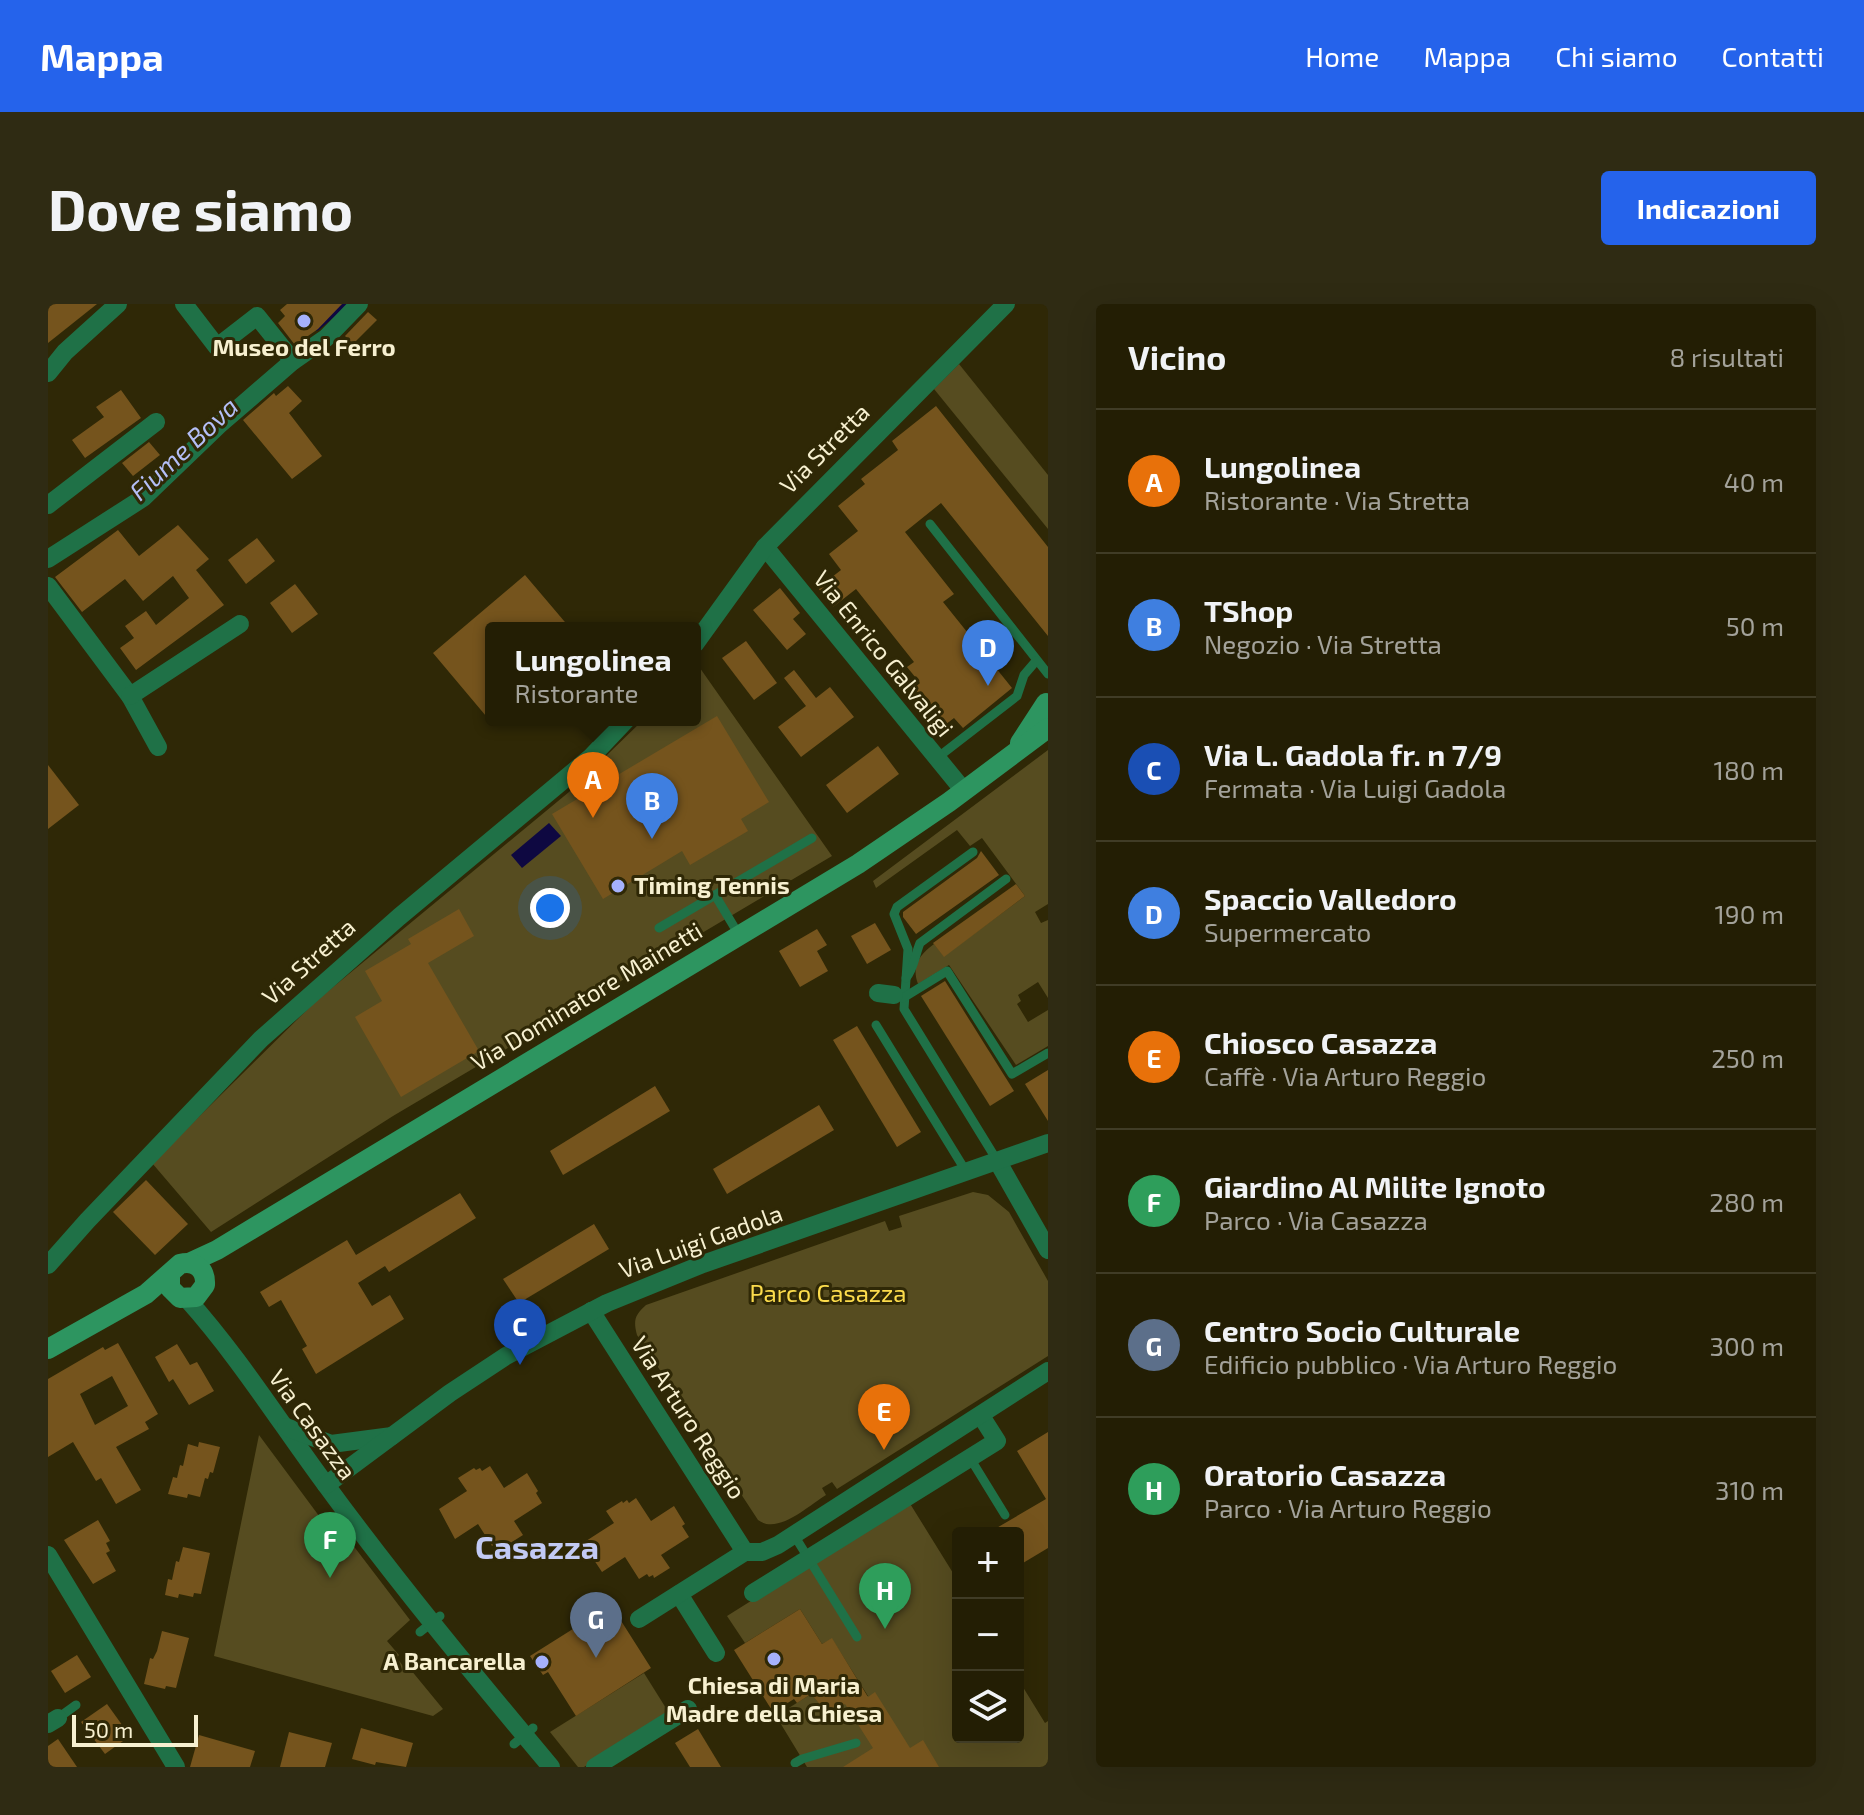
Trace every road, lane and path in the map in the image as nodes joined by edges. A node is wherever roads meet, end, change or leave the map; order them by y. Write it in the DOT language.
graph roads {
  1 [pos="118,304"];
  2 [pos="184,304"];
  3 [pos="272,304"];
  4 [pos="359,304"];
  5 [pos="1006,304"];
  6 [pos="257,316"];
  7 [pos="293,361"];
  8 [pos="48,373"];
  9 [pos="156,422"];
  10 [pos="48,505"];
  11 [pos="930,524"];
  12 [pos="765,547"];
  13 [pos="48,559"];
  14 [pos="48,586"];
  15 [pos="240,624"];
  16 [pos="701,636"];
  17 [pos="1036,661"];
  18 [pos="1048,674"];
  19 [pos="130,696"];
  20 [pos="1047,698"];
  21 [pos="625,727"];
  22 [pos="1048,728"];
  23 [pos="158,747"];
  24 [pos="1016,750"];
  25 [pos="937,758"];
  26 [pos="964,791"];
  27 [pos="812,838"];
  28 [pos="973,852"];
  29 [pos="1006,879"];
  30 [pos="715,895"];
  31 [pos="659,928"];
  32 [pos="739,935"];
  33 [pos="906,978"];
  34 [pos="892,995"];
  35 [pos="876,1025"];
  36 [pos="1048,1053"];
  37 [pos="1048,1143"];
  38 [pos="998,1162"];
  39 [pos="967,1173"];
  40 [pos="217,1250"];
  41 [pos="1048,1250"];
  42 [pos="48,1265"];
  43 [pos="188,1287"];
  44 [pos="591,1311"];
  45 [pos="48,1349"];
  46 [pos="1048,1371"];
  47 [pos="983,1419"];
  48 [pos="283,1426"];
  49 [pos="394,1436"];
  50 [pos="970,1458"];
  51 [pos="326,1485"];
  52 [pos="1005,1515"];
  53 [pos="794,1535"];
  54 [pos="745,1552"];
  55 [pos="48,1555"];
  56 [pos="808,1559"];
  57 [pos="753,1593"];
  58 [pos="679,1594"];
  59 [pos="639,1619"];
  60 [pos="857,1637"];
  61 [pos="716,1653"];
  62 [pos="76,1705"];
  63 [pos="688,1709"];
  64 [pos="53,1721"];
  65 [pos="856,1743"];
  66 [pos="795,1763"];
  67 [pos="176,1767"];
  68 [pos="551,1767"];
  69 [pos="595,1767"];
  1 -- 8 [label="street"];
  2 -- 6 [label="street"];
  3 -- 6 [label="street"];
  4 -- 7 [label="street"];
  5 -- 12 [label="street, Via Stretta"];
  6 -- 7 [label="street"];
  7 -- 13 [label="street"];
  9 -- 10 [label="street"];
  11 -- 17 [label="lane"];
  12 -- 16 [label="street, Via Stretta"];
  12 -- 25 [label="street, Via Enrico Galvaligi"];
  14 -- 19 [label="street"];
  15 -- 19 [label="street"];
  17 -- 18 [label="lane"];
  17 -- 25 [label="lane"];
  19 -- 23 [label="street"];
  20 -- 24 [label="street, Via Dominatore Mainetti"];
  21 -- 42 [label="street, Via Stretta"];
  22 -- 24 [label="street, Via Dominatore Mainetti"];
  24 -- 26 [label="street, Via Dominatore Mainetti"];
  25 -- 26 [label="street, Via Enrico Galvaligi"];
  26 -- 32 [label="street, Via Dominatore Mainetti"];
  27 -- 30 [label="lane"];
  28 -- 33 [label="lane"];
  29 -- 33 [label="lane"];
  30 -- 31 [label="lane"];
  30 -- 32 [label="lane"];
  32 -- 40 [label="street, Via Dominatore Mainetti"];
  33 -- 34 [label="lane"];
  34 -- 36 [label="lane"];
  34 -- 38 [label="lane"];
  35 -- 39 [label="lane"];
  37 -- 38 [label="street, Via Luigi Gadola"];
  38 -- 39 [label="street, Via Luigi Gadola"];
  38 -- 41 [label="street"];
  39 -- 44 [label="street, Via Luigi Gadola"];
  40 -- 43 [label="street"];
  40 -- 43 [label="street, Via Dominatore Mainetti"];
  43 -- 45 [label="street"];
  43 -- 48 [label="street, Via Casazza"];
  44 -- 49 [label="street, Via Luigi Gadola"];
  44 -- 54 [label="street, Via Arturo Reggio"];
  46 -- 53 [label="street"];
  47 -- 50 [label="street"];
  48 -- 49 [label="street, Via Luigi Gadola"];
  48 -- 51 [label="street, Via Casazza"];
  49 -- 51 [label="street, Via Luigi Gadola"];
  50 -- 52 [label="lane"];
  50 -- 56 [label="street"];
  51 -- 68 [label="street, Via Casazza"];
  53 -- 54 [label="street"];
  53 -- 56 [label="lane"];
  54 -- 58 [label="street"];
  55 -- 67 [label="street"];
  56 -- 57 [label="street"];
  56 -- 60 [label="lane"];
  58 -- 59 [label="street"];
  58 -- 61 [label="street"];
  62 -- 64 [label="lane"];
  63 -- 69 [label="street"];
  65 -- 66 [label="lane"];
}
